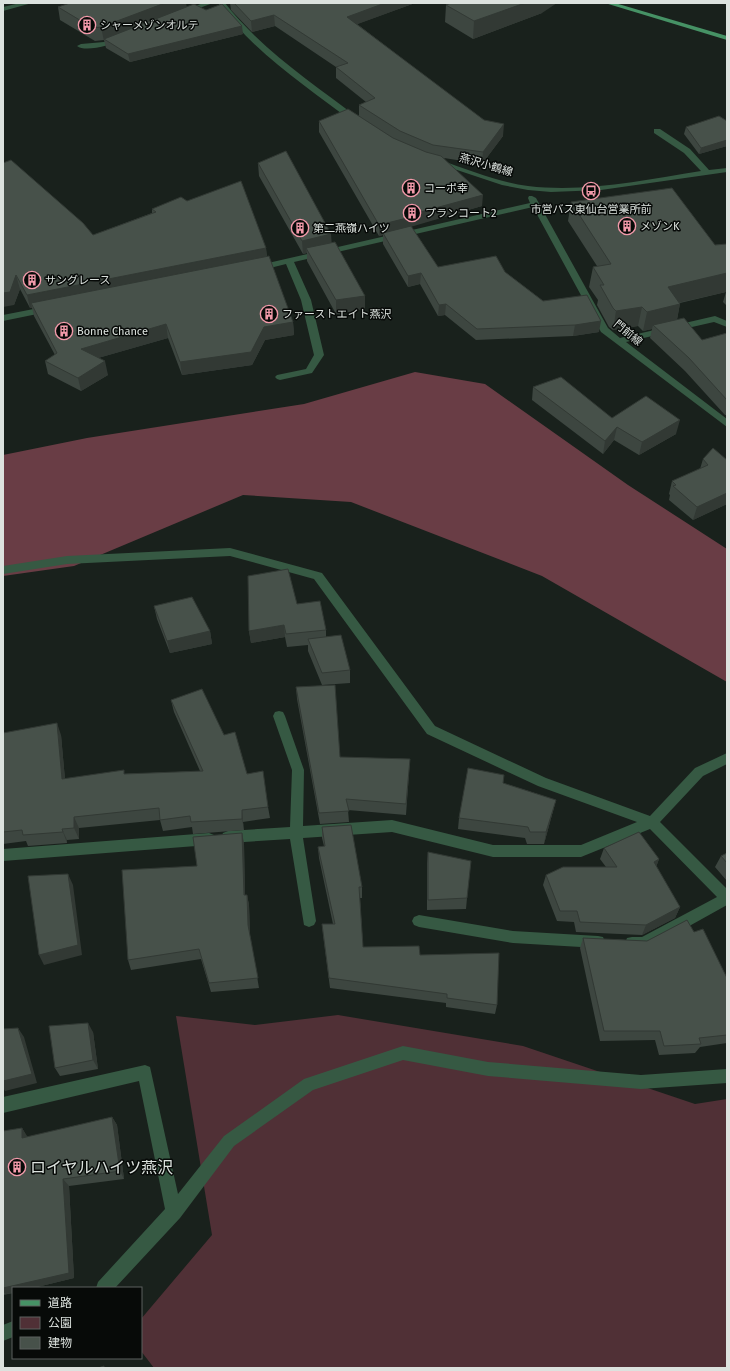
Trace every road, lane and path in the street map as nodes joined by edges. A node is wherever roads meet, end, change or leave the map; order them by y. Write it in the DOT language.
graph roads {
  1 [pos="29,3"];
  2 [pos="210,3"];
  3 [pos="221,3"];
  4 [pos="608,3"];
  5 [pos="3,9"];
  6 [pos="177,15"];
  7 [pos="127,35"];
  8 [pos="727,38"];
  9 [pos="81,46"];
  10 [pos="364,126"];
  11 [pos="657,131"];
  12 [pos="429,160"];
  13 [pos="727,170"];
  14 [pos="707,173"];
  15 [pos="526,188"];
  16 [pos="535,204"];
  17 [pos="289,262"];
  18 [pos="251,270"];
  19 [pos="57,307"];
  20 [pos="3,318"];
  21 [pos="727,324"];
  22 [pos="618,341"];
  23 [pos="280,377"];
  24 [pos="727,424"];
  25 [pos="3,570"];
  26 [pos="279,716"];
  27 [pos="727,758"];
  28 [pos="652,822"];
  29 [pos="296,832"];
  30 [pos="3,855"];
  31 [pos="309,921"];
  32 [pos="418,921"];
  33 [pos="727,1076"];
  34 [pos="3,1105"];
  35 [pos="174,1212"];
  36 [pos="105,1287"];
  1 -- 5 [label="street"];
  2 -- 6 [label="street"];
  3 -- 10 [label="street"];
  4 -- 8 [label="main road"];
  7 -- 9 [label="street"];
  11 -- 14 [label="street"];
  12 -- 15 [label="street, 燕沢小鶴線"];
  13 -- 14 [label="street, 燕沢小鶴線"];
  14 -- 15 [label="street, 燕沢小鶴線"];
  15 -- 16 [label="street, 門前線"];
  16 -- 17 [label="street"];
  16 -- 22 [label="street, 門前線"];
  17 -- 18 [label="street"];
  17 -- 23 [label="street"];
  19 -- 20 [label="street"];
  21 -- 22 [label="street"];
  22 -- 24 [label="street, 門前線"];
  25 -- 28 [label="street"];
  26 -- 29 [label="street"];
  27 -- 28 [label="street"];
  28 -- 29 [label="street"];
  28 -- 32 [label="street"];
  29 -- 30 [label="street"];
  29 -- 31 [label="street"];
  33 -- 35 [label="street"];
  34 -- 35 [label="street"];
  35 -- 36 [label="street"];
}
